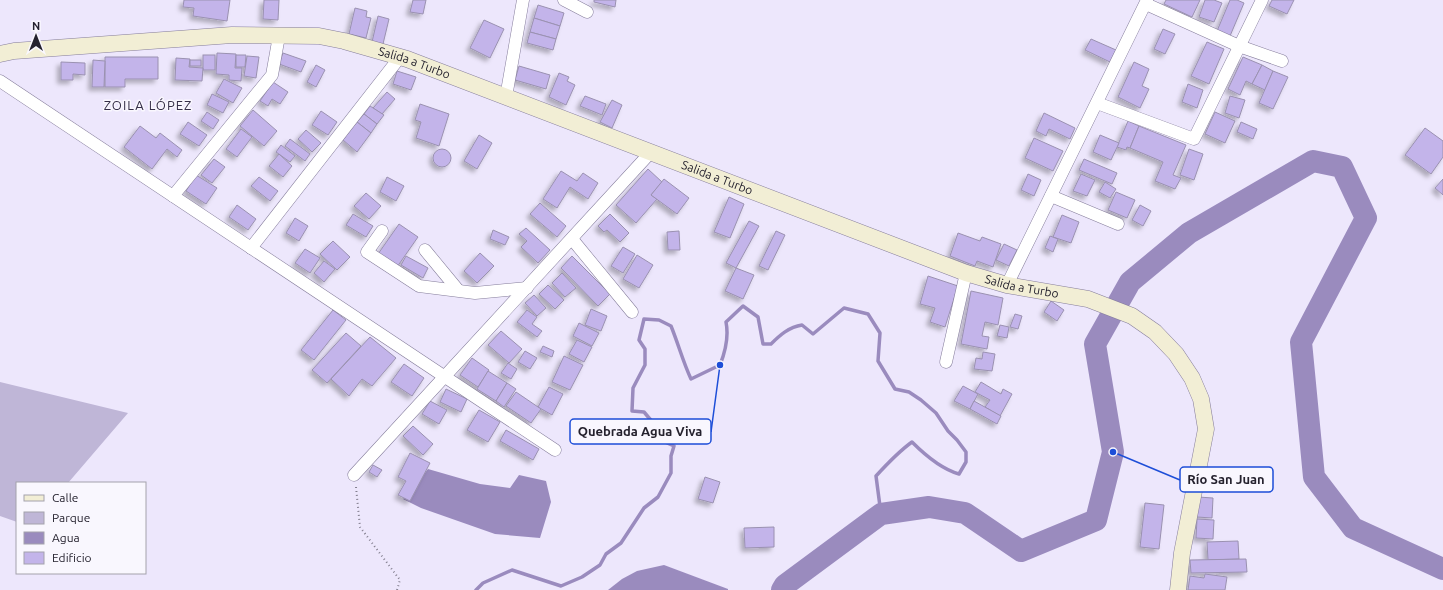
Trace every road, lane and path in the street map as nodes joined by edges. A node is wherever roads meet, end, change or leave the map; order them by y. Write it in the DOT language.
graph roads {
  1 [pos="523,0"];
  2 [pos="564,0"];
  3 [pos="1262,0"];
  4 [pos="1147,2"];
  5 [pos="587,12"];
  6 [pos="279,36"];
  7 [pos="1239,46"];
  8 [pos="0,54"];
  9 [pos="400,57"];
  10 [pos="1282,61"];
  11 [pos="0,81"];
  12 [pos="506,97"];
  13 [pos="1097,103"];
  14 [pos="651,152"];
  15 [pos="173,196"];
  16 [pos="1051,196"];
  17 [pos="1118,224"];
  18 [pos="382,231"];
  19 [pos="572,239"];
  20 [pos="251,248"];
  21 [pos="425,250"];
  22 [pos="966,273"];
  23 [pos="1007,285"];
  24 [pos="527,288"];
  25 [pos="458,290"];
  26 [pos="632,312"];
  27 [pos="946,362"];
  28 [pos="445,377"];
  29 [pos="555,450"];
  30 [pos="354,475"];
  31 [pos="397,590"];
  32 [pos="1178,590"];
  1 -- 12 [label="street"];
  2 -- 5 [label="street"];
  3 -- 7 [label="street"];
  4 -- 7 [label="street"];
  4 -- 13 [label="street"];
  6 -- 8 [label="main road, Salida a Turbo"];
  6 -- 9 [label="main road, Salida a Turbo"];
  6 -- 15 [label="street"];
  7 -- 10 [label="street"];
  7 -- 13 [label="street"];
  9 -- 12 [label="main road, Salida a Turbo"];
  9 -- 20 [label="street"];
  11 -- 15 [label="street"];
  12 -- 14 [label="main road, Salida a Turbo"];
  13 -- 16 [label="street"];
  14 -- 19 [label="street"];
  14 -- 22 [label="main road, Salida a Turbo"];
  15 -- 20 [label="street"];
  16 -- 17 [label="street"];
  16 -- 23 [label="street"];
  18 -- 25 [label="street"];
  19 -- 24 [label="street"];
  19 -- 26 [label="street"];
  20 -- 28 [label="street"];
  21 -- 25 [label="street"];
  22 -- 23 [label="main road, Salida a Turbo"];
  22 -- 27 [label="street"];
  23 -- 32 [label="main road, Salida a Turbo"];
  24 -- 25 [label="street"];
  24 -- 28 [label="street"];
  28 -- 29 [label="street"];
  28 -- 30 [label="street"];
  30 -- 31 [label="path"];
}
